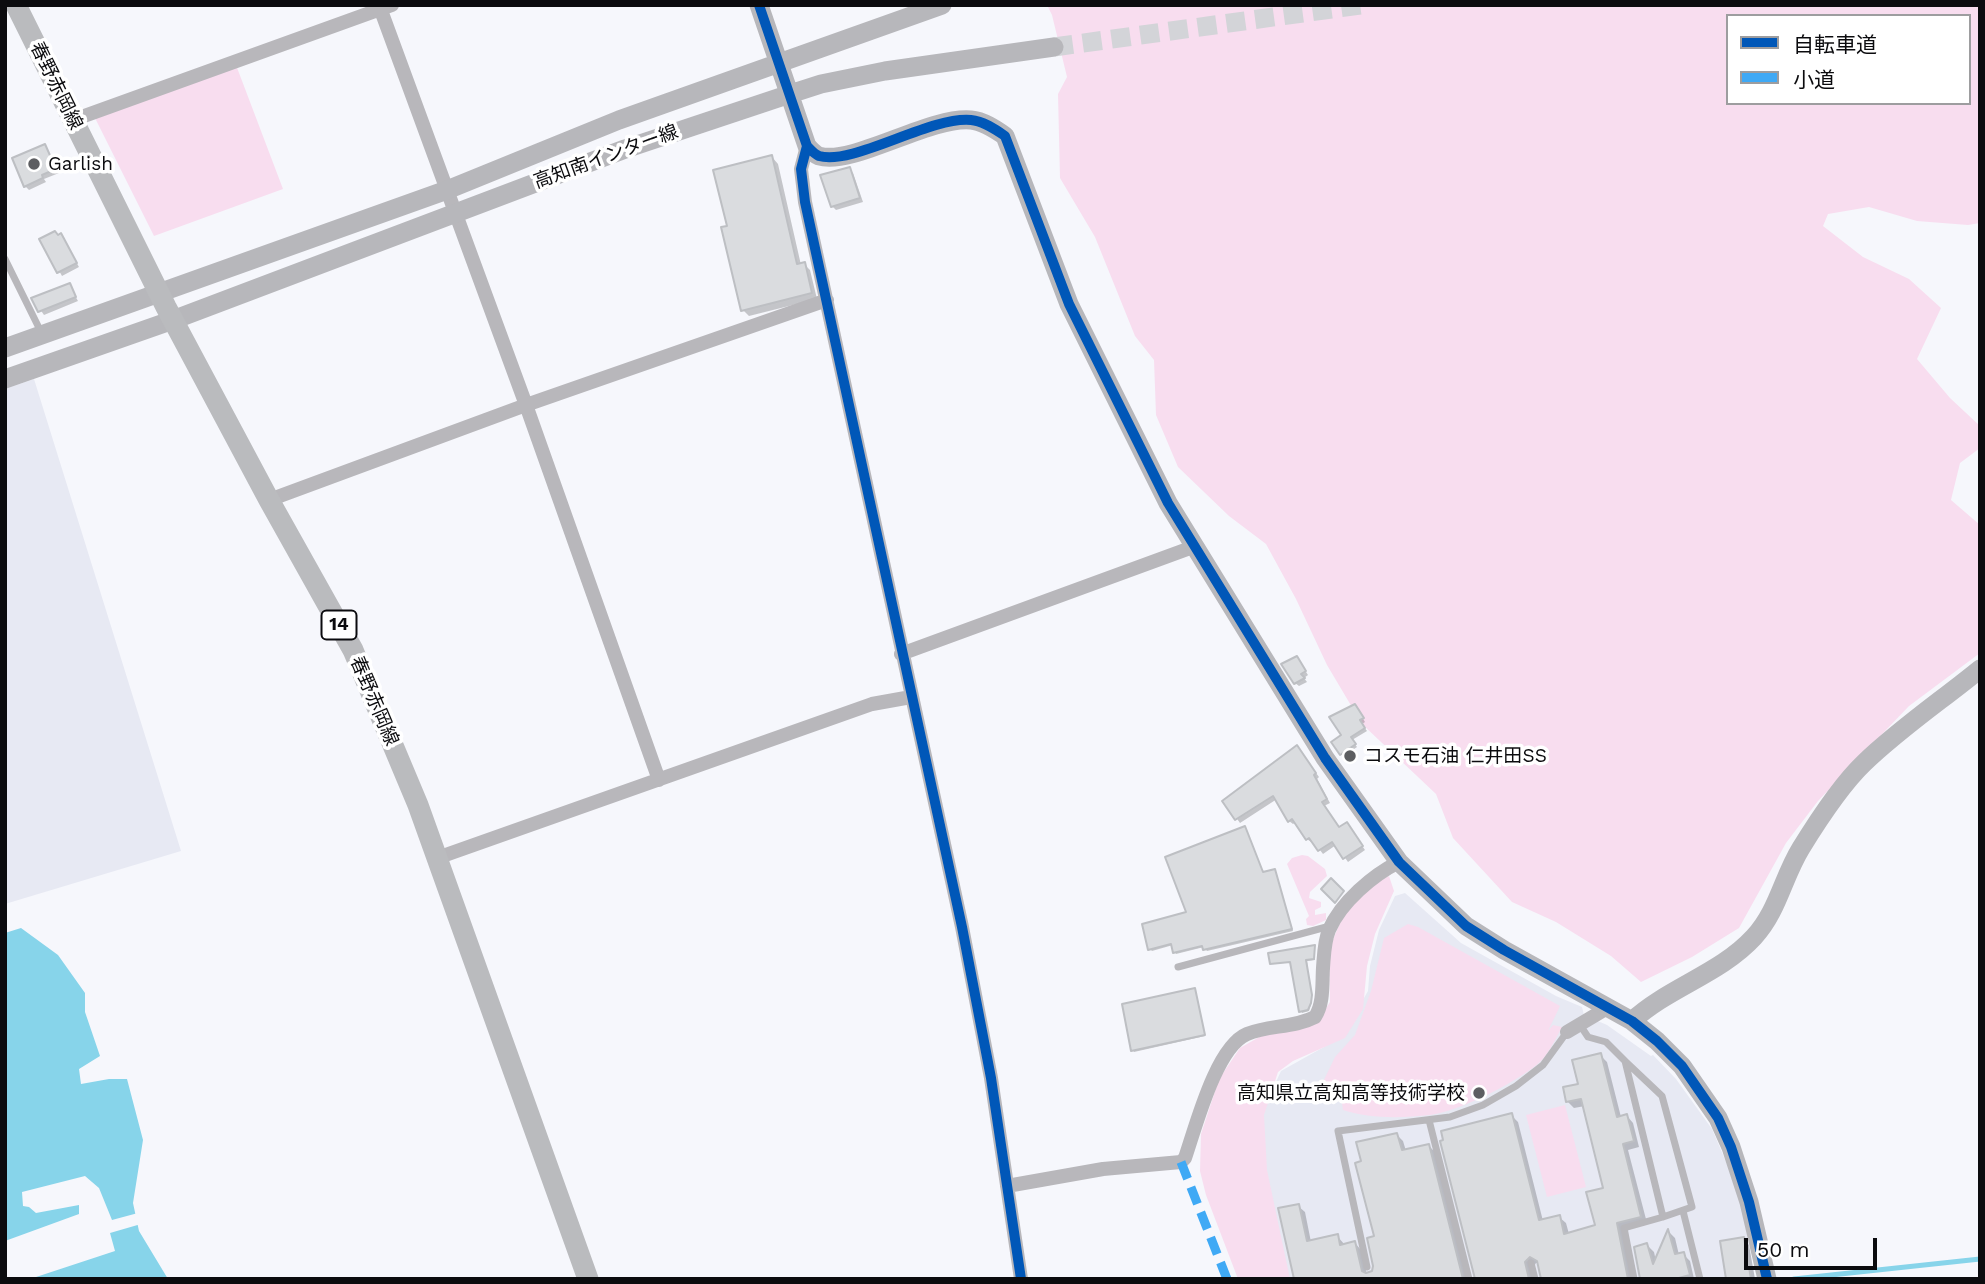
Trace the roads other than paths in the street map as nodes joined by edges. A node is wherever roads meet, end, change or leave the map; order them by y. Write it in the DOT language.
graph roads {
  1 [pos="16,5"];
  2 [pos="760,5"];
  3 [pos="942,5"];
  4 [pos="383,7"];
  5 [pos="1054,47"];
  6 [pos="779,63"];
  7 [pos="790,94"];
  8 [pos="73,120"];
  9 [pos="807,146"];
  10 [pos="447,190"];
  11 [pos="455,213"];
  12 [pos="5,260"];
  13 [pos="160,294"];
  14 [pos="827,299"];
  15 [pos="173,320"];
  16 [pos="42,336"];
  17 [pos="5,348"];
  18 [pos="5,379"];
  19 [pos="526,405"];
  20 [pos="269,500"];
  21 [pos="1193,547"];
  22 [pos="901,654"];
  23 [pos="1980,669"];
  24 [pos="911,697"];
  25 [pos="659,780"];
  26 [pos="437,858"];
  27 [pos="1399,862"];
  28 [pos="1331,926"];
  29 [pos="1178,967"];
  30 [pos="1609,1007"];
  31 [pos="1632,1021"];
  32 [pos="1574,1028"];
  33 [pos="1625,1061"];
  34 [pos="1429,1120"];
  35 [pos="1007,1186"];
  36 [pos="1683,1211"];
  37 [pos="1663,1217"];
  38 [pos="1531,1263"];
  39 [pos="1367,1267"];
  40 [pos="588,1279"];
  41 [pos="1021,1279"];
  42 [pos="1469,1279"];
  43 [pos="1535,1279"];
  44 [pos="1634,1279"];
  45 [pos="1700,1279"];
  46 [pos="1767,1279"];
  1 -- 8 [label="main road, 春野赤岡線 / 14"];
  2 -- 6 [label="street"];
  3 -- 6 [label="street, 高知南インター線"];
  4 -- 8 [label="street"];
  4 -- 10 [label="street"];
  5 -- 7 [label="street, 高知南インター線"];
  6 -- 7 [label="street"];
  6 -- 10 [label="street, 高知南インター線"];
  7 -- 9 [label="street"];
  7 -- 11 [label="street, 高知南インター線"];
  8 -- 13 [label="main road, 春野赤岡線 / 14"];
  9 -- 14 [label="street"];
  9 -- 21 [label="street"];
  10 -- 11 [label="street"];
  10 -- 13 [label="street, 高知南インター線"];
  11 -- 15 [label="street, 高知南インター線"];
  11 -- 19 [label="street"];
  12 -- 16 [label="lane"];
  13 -- 15 [label="main road, 春野赤岡線 / 14"];
  13 -- 16 [label="street, 高知南インター線"];
  14 -- 19 [label="street"];
  14 -- 22 [label="street"];
  15 -- 18 [label="street, 高知南インター線"];
  15 -- 20 [label="main road, 春野赤岡線 / 14"];
  16 -- 17 [label="street, 高知南インター線"];
  19 -- 20 [label="street"];
  19 -- 25 [label="street"];
  20 -- 26 [label="main road, 春野赤岡線 / 14"];
  21 -- 22 [label="street"];
  21 -- 27 [label="street"];
  22 -- 24 [label="street"];
  23 -- 31 [label="street"];
  24 -- 25 [label="street"];
  24 -- 35 [label="street"];
  25 -- 26 [label="street"];
  26 -- 40 [label="main road, 春野赤岡線 / 14"];
  27 -- 28 [label="street"];
  27 -- 30 [label="street"];
  28 -- 29 [label="lane"];
  28 -- 35 [label="street"];
  30 -- 31 [label="street"];
  30 -- 32 [label="street"];
  31 -- 46 [label="street"];
  32 -- 33 [label="lane"];
  32 -- 34 [label="lane"];
  33 -- 36 [label="lane"];
  33 -- 37 [label="lane"];
  34 -- 39 [label="lane"];
  34 -- 42 [label="lane"];
  35 -- 41 [label="street"];
  36 -- 37 [label="lane"];
  36 -- 45 [label="lane"];
  37 -- 44 [label="lane"];
  38 -- 43 [label="lane"];
}
